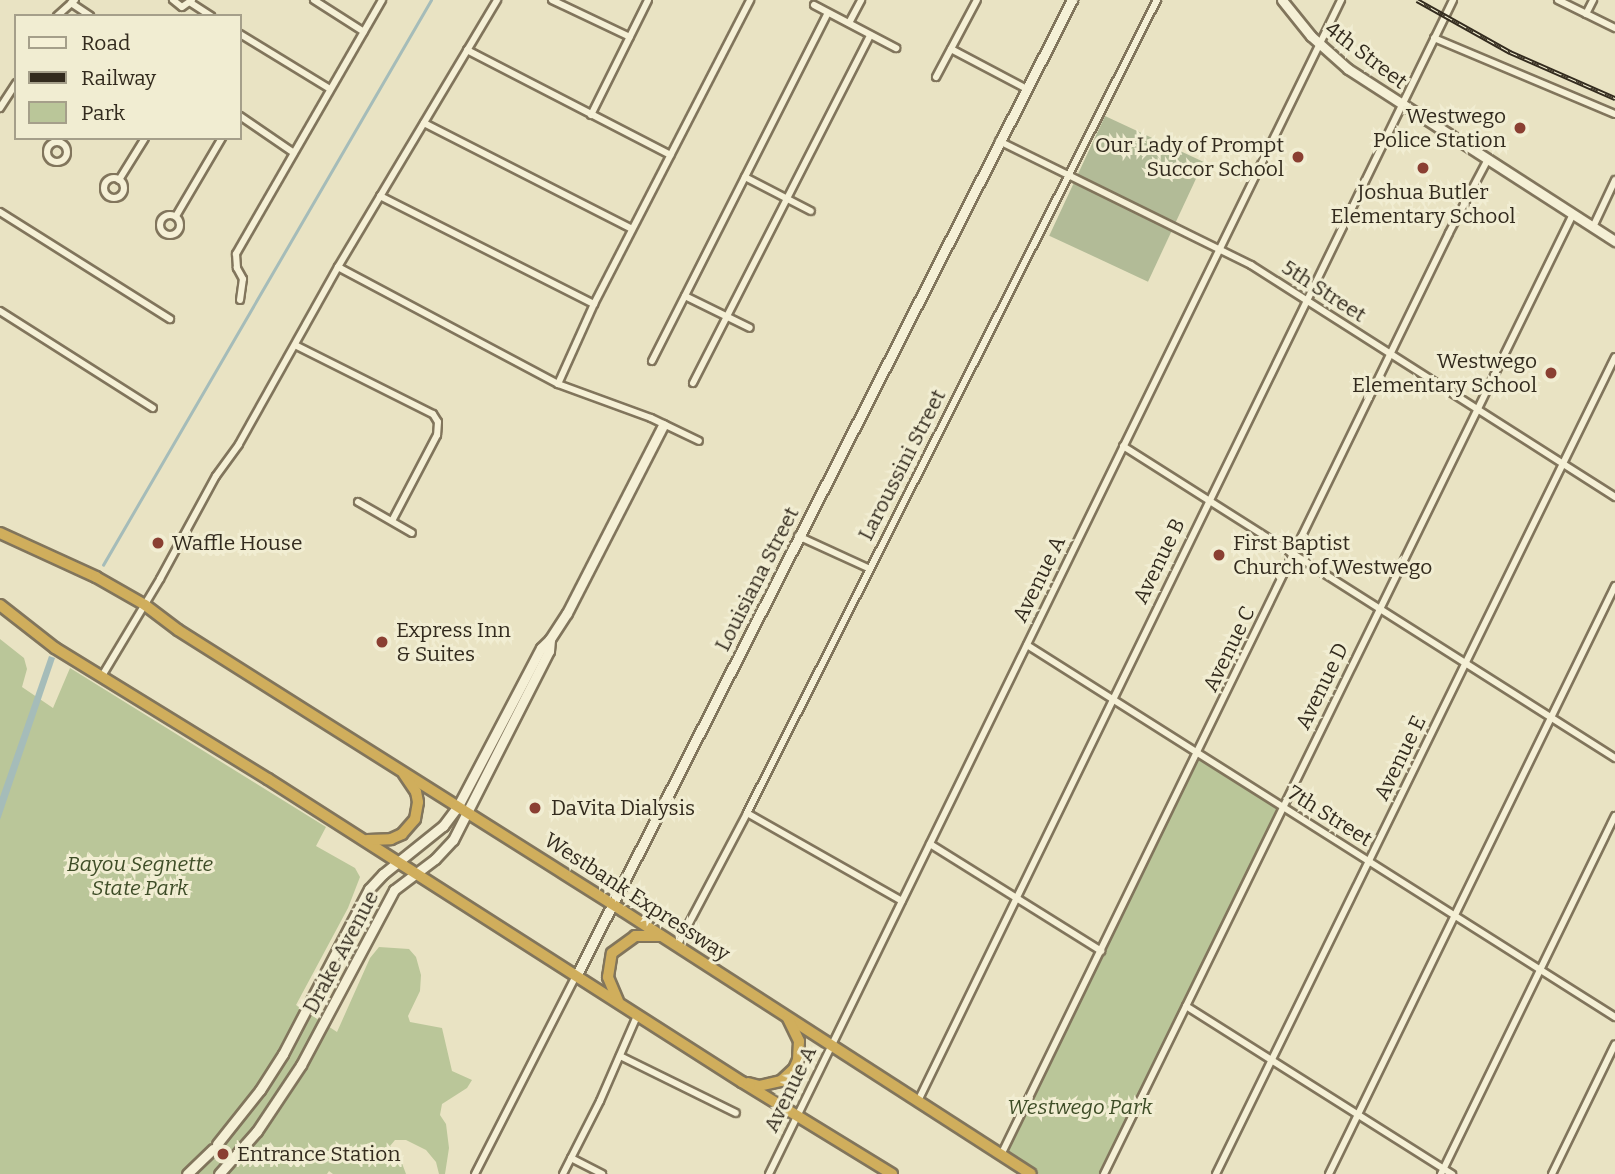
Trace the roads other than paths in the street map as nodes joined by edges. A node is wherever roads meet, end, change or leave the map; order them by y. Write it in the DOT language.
graph roads {
  1 [pos="173,0"];
  2 [pos="313,0"];
  3 [pos="382,0"];
  4 [pos="497,0"];
  5 [pos="552,0"];
  6 [pos="648,0"];
  7 [pos="750,0"];
  8 [pos="860,0"];
  9 [pos="977,0"];
  10 [pos="1072,0"];
  11 [pos="1157,0"];
  12 [pos="1282,0"];
  13 [pos="1341,0"];
  14 [pos="1453,0"];
  15 [pos="1558,0"];
  16 [pos="1593,0"];
  17 [pos="191,1"];
  18 [pos="73,2"];
  19 [pos="814,5"];
  20 [pos="828,13"];
  21 [pos="59,14"];
  22 [pos="88,14"];
  23 [pos="208,14"];
  24 [pos="1586,14"];
  25 [pos="849,23"];
  26 [pos="1615,29"];
  27 [pos="364,32"];
  28 [pos="242,35"];
  29 [pos="870,35"];
  30 [pos="630,37"];
  31 [pos="1434,38"];
  32 [pos="1320,44"];
  33 [pos="896,48"];
  34 [pos="951,49"];
  35 [pos="467,50"];
  36 [pos="936,77"];
  37 [pos="14,86"];
  38 [pos="330,89"];
  39 [pos="1027,89"];
  40 [pos="1402,104"];
  41 [pos="0,108"];
  42 [pos="1615,114"];
  43 [pos="591,115"];
  44 [pos="242,117"];
  45 [pos="424,123"];
  46 [pos="144,140"];
  47 [pos="221,140"];
  48 [pos="999,141"];
  49 [pos="294,153"];
  50 [pos="670,155"];
  51 [pos="1488,159"];
  52 [pos="1067,175"];
  53 [pos="745,177"];
  54 [pos="119,180"];
  55 [pos="1615,180"];
  56 [pos="380,196"];
  57 [pos="787,199"];
  58 [pos="811,211"];
  59 [pos="0,212"];
  60 [pos="1573,214"];
  61 [pos="176,216"];
  62 [pos="1593,227"];
  63 [pos="632,229"];
  64 [pos="1615,241"];
  65 [pos="1220,247"];
  66 [pos="338,267"];
  67 [pos="685,296"];
  68 [pos="240,300"];
  69 [pos="1306,300"];
  70 [pos="594,304"];
  71 [pos="0,311"];
  72 [pos="727,317"];
  73 [pos="170,319"];
  74 [pos="750,328"];
  75 [pos="295,345"];
  76 [pos="1392,355"];
  77 [pos="1615,357"];
  78 [pos="652,361"];
  79 [pos="693,383"];
  80 [pos="558,384"];
  81 [pos="153,408"];
  82 [pos="1476,410"];
  83 [pos="663,425"];
  84 [pos="699,441"];
  85 [pos="1123,446"];
  86 [pos="1563,464"];
  87 [pos="1615,498"];
  88 [pos="1209,499"];
  89 [pos="358,502"];
  90 [pos="392,521"];
  91 [pos="0,533"];
  92 [pos="412,533"];
  93 [pos="798,536"];
  94 [pos="1294,554"];
  95 [pos="870,569"];
  96 [pos="1615,586"];
  97 [pos="0,605"];
  98 [pos="145,605"];
  99 [pos="1380,608"];
  100 [pos="1027,645"];
  101 [pos="1466,663"];
  102 [pos="103,676"];
  103 [pos="1111,698"];
  104 [pos="1551,718"];
  105 [pos="1198,753"];
  106 [pos="1615,758"];
  107 [pos="402,771"];
  108 [pos="1283,807"];
  109 [pos="463,809"];
  110 [pos="747,813"];
  111 [pos="1615,816"];
  112 [pos="360,839"];
  113 [pos="930,844"];
  114 [pos="397,862"];
  115 [pos="1370,862"];
  116 [pos="414,873"];
  117 [pos="1017,899"];
  118 [pos="902,901"];
  119 [pos="612,904"];
  120 [pos="1454,915"];
  121 [pos="663,937"];
  122 [pos="677,946"];
  123 [pos="1101,951"];
  124 [pos="1541,970"];
  125 [pos="576,976"];
  126 [pos="621,1005"];
  127 [pos="1186,1006"];
  128 [pos="637,1016"];
  129 [pos="788,1016"];
  130 [pos="1615,1017"];
  131 [pos="831,1044"];
  132 [pos="1615,1044"];
  133 [pos="620,1056"];
  134 [pos="1272,1060"];
  135 [pos="742,1082"];
  136 [pos="918,1101"];
  137 [pos="736,1113"];
  138 [pos="1359,1114"];
  139 [pos="796,1116"];
  140 [pos="1001,1155"];
  141 [pos="571,1158"];
  142 [pos="885,1172"];
  143 [pos="1443,1172"];
  144 [pos="187,1174"];
  145 [pos="219,1174"];
  146 [pos="475,1174"];
  147 [pos="563,1174"];
  148 [pos="602,1174"];
  149 [pos="769,1174"];
  150 [pos="1031,1174"];
  151 [pos="1104,1174"];
  152 [pos="1216,1174"];
  153 [pos="1329,1174"];
  154 [pos="1452,1174"];
  155 [pos="1552,1174"];
  1 -- 17 [label="street"];
  2 -- 27 [label="street"];
  3 -- 27 [label="street"];
  4 -- 35 [label="street"];
  5 -- 30 [label="street"];
  6 -- 30 [label="street"];
  7 -- 50 [label="street"];
  8 -- 25 [label="street"];
  9 -- 34 [label="street"];
  10 -- 39 [label="main road, Louisiana Street"];
  11 -- 52 [label="street, Laroussini Street"];
  12 -- 32 [label="main road, 4th Street"];
  13 -- 32 [label="street, Avenue A"];
  14 -- 31 [label="street, Avenue B"];
  15 -- 24 [label="street"];
  16 -- 24 [label="street"];
  17 -- 23 [label="street"];
  18 -- 21 [label="street"];
  18 -- 22 [label="street"];
  19 -- 20 [label="street"];
  20 -- 25 [label="street"];
  20 -- 53 [label="street"];
  24 -- 26 [label="street"];
  25 -- 29 [label="street"];
  27 -- 38 [label="street"];
  28 -- 38 [label="street"];
  29 -- 33 [label="street"];
  29 -- 57 [label="street"];
  30 -- 43 [label="street"];
  31 -- 40 [label="street, Avenue B"];
  31 -- 42 [label="street"];
  32 -- 40 [label="main road, 4th Street"];
  32 -- 65 [label="street, Avenue A"];
  34 -- 36 [label="street"];
  34 -- 39 [label="street"];
  35 -- 43 [label="street"];
  35 -- 45 [label="street"];
  37 -- 41 [label="street"];
  38 -- 49 [label="street"];
  39 -- 48 [label="main road, Louisiana Street"];
  40 -- 51 [label="main road, 4th Street"];
  40 -- 69 [label="street, Avenue B"];
  43 -- 50 [label="street"];
  44 -- 49 [label="street"];
  45 -- 56 [label="street"];
  45 -- 63 [label="street"];
  46 -- 54 [label="street"];
  47 -- 61 [label="street"];
  48 -- 52 [label="street, 5th Street"];
  48 -- 93 [label="main road, Louisiana Street"];
  49 -- 68 [label="street"];
  50 -- 63 [label="street"];
  51 -- 60 [label="main road, 4th Street"];
  51 -- 76 [label="street, Avenue C"];
  52 -- 65 [label="street, 5th Street"];
  52 -- 95 [label="street, Laroussini Street"];
  53 -- 57 [label="street"];
  53 -- 67 [label="street"];
  55 -- 62 [label="street"];
  56 -- 66 [label="street"];
  56 -- 70 [label="street"];
  57 -- 58 [label="street"];
  57 -- 72 [label="street"];
  59 -- 73 [label="street"];
  60 -- 62 [label="main road, 4th Street"];
  60 -- 82 [label="street, Avenue D"];
  62 -- 64 [label="main road, 4th Street"];
  63 -- 70 [label="street"];
  65 -- 69 [label="street, 5th Street"];
  65 -- 85 [label="street, Avenue A"];
  66 -- 75 [label="street"];
  66 -- 80 [label="street"];
  67 -- 72 [label="street"];
  67 -- 78 [label="street"];
  69 -- 76 [label="street, 5th Street"];
  69 -- 88 [label="street, Avenue B"];
  70 -- 80 [label="street"];
  71 -- 81 [label="street"];
  72 -- 74 [label="street"];
  72 -- 79 [label="street"];
  75 -- 90 [label="street"];
  75 -- 98 [label="street"];
  76 -- 82 [label="street, 5th Street"];
  76 -- 94 [label="street, Avenue C"];
  77 -- 86 [label="street, Avenue E"];
  80 -- 83 [label="street"];
  82 -- 86 [label="street, 5th Street"];
  82 -- 99 [label="street, Avenue D"];
  83 -- 84 [label="street"];
  83 -- 109 [label="main road, Drake Avenue"];
  85 -- 88 [label="street"];
  85 -- 100 [label="street, Avenue A"];
  86 -- 87 [label="street, 5th Street"];
  86 -- 101 [label="street, Avenue E"];
  88 -- 94 [label="street"];
  88 -- 103 [label="street, Avenue B"];
  89 -- 90 [label="street"];
  90 -- 92 [label="street"];
  91 -- 98 [label="highway, Westbank Expressway"];
  93 -- 95 [label="street"];
  93 -- 119 [label="main road, Louisiana Street"];
  94 -- 99 [label="street"];
  94 -- 105 [label="street, Avenue C"];
  95 -- 110 [label="street, Laroussini Street"];
  96 -- 104 [label="street"];
  97 -- 102 [label="highway"];
  98 -- 102 [label="street"];
  98 -- 107 [label="highway, Westbank Expressway"];
  99 -- 101 [label="street"];
  99 -- 108 [label="street, Avenue D"];
  100 -- 103 [label="street, 7th Street"];
  100 -- 113 [label="street, Avenue A"];
  101 -- 104 [label="street"];
  101 -- 115 [label="street, Avenue E"];
  102 -- 112 [label="highway"];
  103 -- 105 [label="street, 7th Street"];
  103 -- 117 [label="street, Avenue B"];
  104 -- 106 [label="street"];
  104 -- 120 [label="street"];
  105 -- 108 [label="street, 7th Street"];
  105 -- 123 [label="street, Avenue C"];
  107 -- 109 [label="highway, Westbank Expressway"];
  107 -- 112 [label="highway"];
  108 -- 115 [label="street, 7th Street"];
  108 -- 127 [label="street, Avenue D"];
  109 -- 114 [label="main road, Drake Avenue"];
  109 -- 116 [label="main road, Drake Avenue"];
  109 -- 119 [label="highway, Westbank Expressway"];
  110 -- 118 [label="street"];
  110 -- 122 [label="street, Laroussini Street"];
  111 -- 124 [label="street"];
  112 -- 114 [label="highway"];
  113 -- 117 [label="street"];
  113 -- 118 [label="street, Avenue A"];
  114 -- 116 [label="highway"];
  114 -- 144 [label="main road, Drake Avenue"];
  115 -- 120 [label="street, 7th Street"];
  115 -- 134 [label="street, Avenue E"];
  116 -- 125 [label="highway"];
  116 -- 145 [label="main road, Drake Avenue"];
  117 -- 123 [label="street"];
  117 -- 136 [label="street, Avenue B"];
  118 -- 131 [label="street, Avenue A"];
  119 -- 121 [label="highway, Westbank Expressway"];
  119 -- 125 [label="main road, Louisiana Street"];
  120 -- 124 [label="street, 7th Street"];
  120 -- 138 [label="street"];
  121 -- 122 [label="highway, Westbank Expressway"];
  121 -- 126 [label="highway"];
  122 -- 129 [label="highway, Westbank Expressway"];
  123 -- 140 [label="street, Avenue C"];
  124 -- 130 [label="street, 7th Street"];
  124 -- 143 [label="street"];
  125 -- 126 [label="highway"];
  125 -- 146 [label="street, Louisiana Street"];
  126 -- 128 [label="highway"];
  127 -- 134 [label="street"];
  127 -- 151 [label="street, Avenue D"];
  128 -- 133 [label="street"];
  128 -- 135 [label="highway"];
  129 -- 131 [label="highway, Westbank Expressway"];
  129 -- 135 [label="highway"];
  131 -- 136 [label="highway, Westbank Expressway"];
  131 -- 139 [label="street, Avenue A"];
  132 -- 155 [label="street"];
  133 -- 137 [label="street"];
  133 -- 141 [label="street"];
  134 -- 138 [label="street"];
  134 -- 152 [label="street, Avenue E"];
  135 -- 139 [label="highway"];
  136 -- 140 [label="highway, Westbank Expressway"];
  138 -- 143 [label="street"];
  138 -- 153 [label="street"];
  139 -- 142 [label="highway"];
  139 -- 149 [label="street, Avenue A"];
  140 -- 150 [label="highway, Westbank Expressway"];
  141 -- 147 [label="street"];
  141 -- 148 [label="street"];
  143 -- 154 [label="street"];
}
